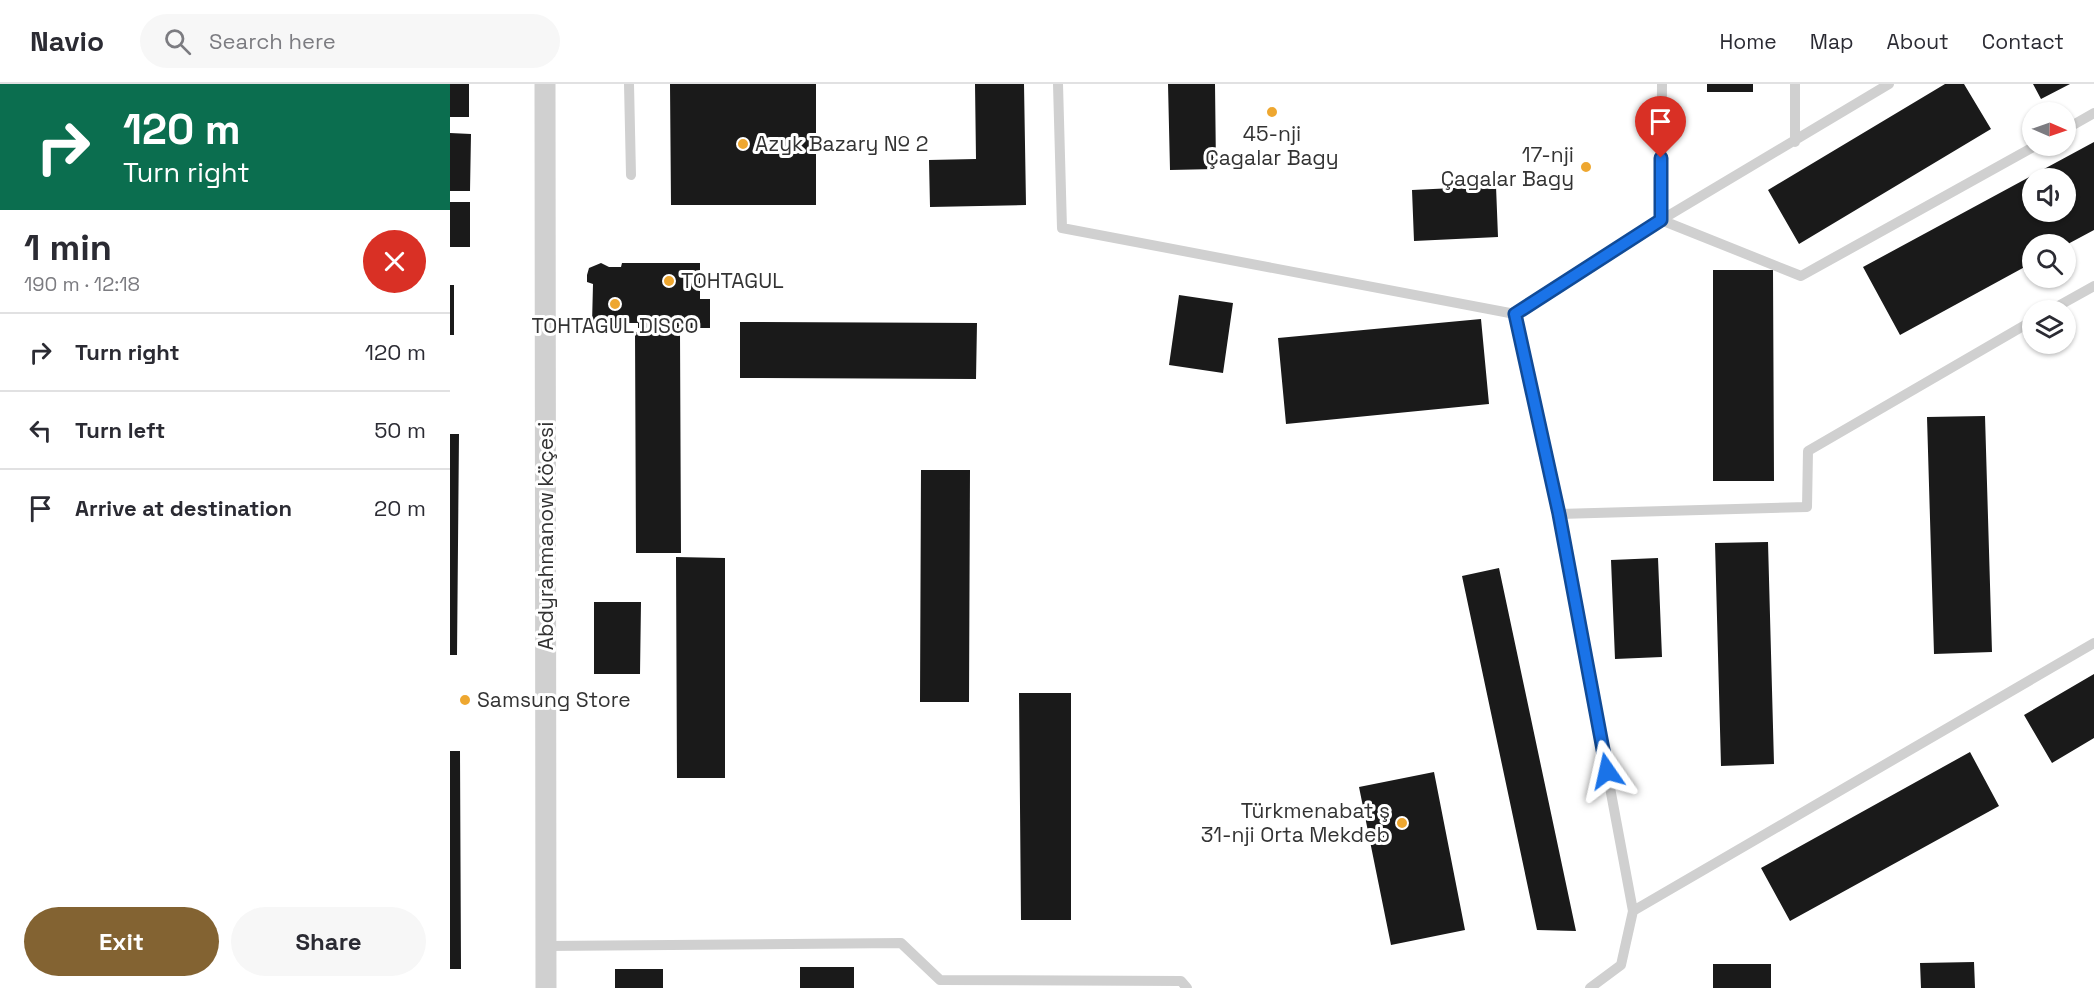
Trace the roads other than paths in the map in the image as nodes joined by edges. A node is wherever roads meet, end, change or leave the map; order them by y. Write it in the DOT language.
graph roads {
  1 [pos="545,84"];
  2 [pos="629,84"];
  3 [pos="1058,84"];
  4 [pos="1662,84"];
  5 [pos="1796,84"];
  6 [pos="1889,84"];
  7 [pos="2094,113"];
  8 [pos="2076,123"];
  9 [pos="1795,142"];
  10 [pos="2022,153"];
  11 [pos="631,175"];
  12 [pos="1661,220"];
  13 [pos="2094,286"];
  14 [pos="2069,300"];
  15 [pos="1515,314"];
  16 [pos="2022,327"];
  17 [pos="1559,514"];
  18 [pos="2094,643"];
  19 [pos="1633,911"];
  20 [pos="546,946"];
  21 [pos="546,988"];
  22 [pos="1187,988"];
  23 [pos="1590,988"];
  1 -- 20 [label="street, Abdyrahmanow köçesi"];
  2 -- 11 [label="lane"];
  3 -- 15 [label="lane"];
  4 -- 12 [label="lane"];
  5 -- 9 [label="lane"];
  6 -- 9 [label="lane"];
  7 -- 8 [label="lane"];
  9 -- 12 [label="lane"];
  10 -- 12 [label="lane"];
  12 -- 15 [label="lane"];
  13 -- 14 [label="lane"];
  15 -- 17 [label="lane"];
  16 -- 17 [label="lane"];
  17 -- 19 [label="lane"];
  18 -- 19 [label="lane"];
  19 -- 23 [label="lane"];
  20 -- 21 [label="street, Abdyrahmanow köçesi"];
  20 -- 22 [label="lane"];
}
